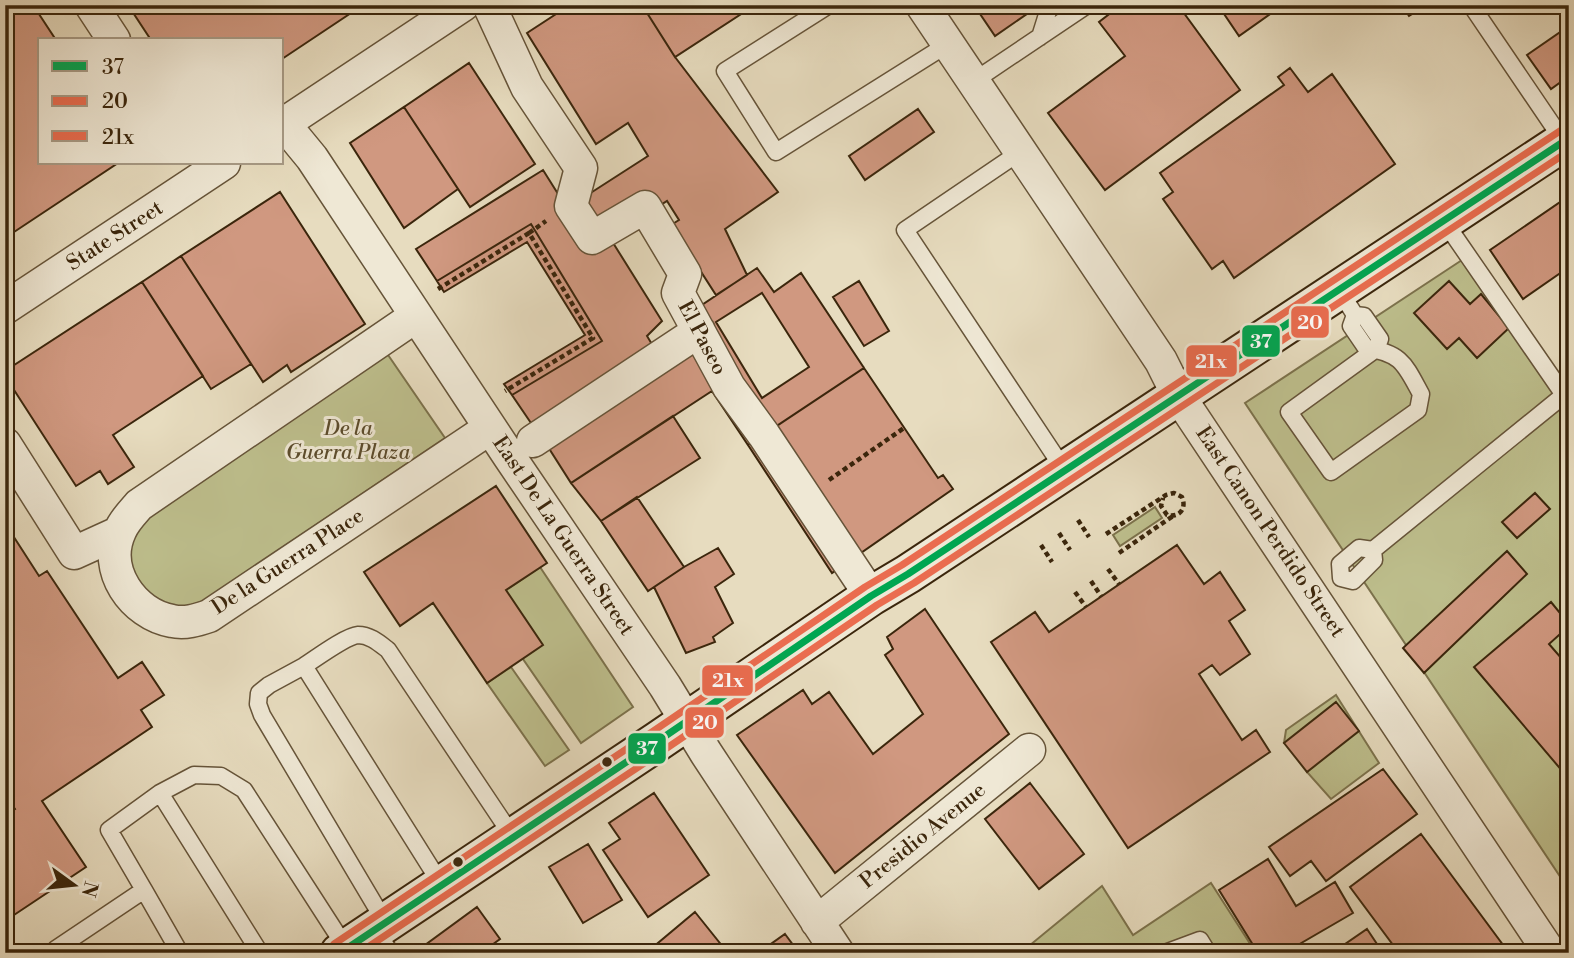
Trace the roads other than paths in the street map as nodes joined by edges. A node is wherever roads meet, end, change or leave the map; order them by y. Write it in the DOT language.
graph roads {
  1 [pos="91,5"];
  2 [pos="489,5"];
  3 [pos="829,5"];
  4 [pos="922,5"];
  5 [pos="1050,5"];
  6 [pos="1087,5"];
  7 [pos="1471,5"];
  8 [pos="450,9"];
  9 [pos="1040,37"];
  10 [pos="113,38"];
  11 [pos="948,44"];
  12 [pos="974,81"];
  13 [pos="284,123"];
  14 [pos="284,125"];
  15 [pos="1566,140"];
  16 [pos="1020,152"];
  17 [pos="209,167"];
  18 [pos="1444,221"];
  19 [pos="1347,302"];
  20 [pos="5,308"];
  21 [pos="416,316"];
  22 [pos="699,331"];
  23 [pos="1376,349"];
  24 [pos="1178,395"];
  25 [pos="490,428"];
  26 [pos="533,441"];
  27 [pos="5,444"];
  28 [pos="1065,471"];
  29 [pos="118,533"];
  30 [pos="871,596"];
  31 [pos="1314,598"];
  32 [pos="304,666"];
  33 [pos="687,721"];
  34 [pos="1029,750"];
  35 [pos="160,793"];
  36 [pos="513,837"];
  37 [pos="441,884"];
  38 [pos="144,890"];
  39 [pos="817,922"];
  40 [pos="367,941"];
  41 [pos="53,953"];
  42 [pos="180,953"];
  43 [pos="260,953"];
  44 [pos="838,953"];
  45 [pos="1165,953"];
  46 [pos="1208,953"];
  47 [pos="1550,953"];
  1 -- 10 [label="street"];
  2 -- 22 [label="street, El Paseo"];
  3 -- 11 [label="lane"];
  4 -- 11 [label="street, East Canon Perdido Street"];
  5 -- 9 [label="lane"];
  6 -- 9 [label="lane"];
  7 -- 15 [label="lane"];
  8 -- 13 [label="street"];
  9 -- 12 [label="lane"];
  11 -- 12 [label="street, East Canon Perdido Street"];
  12 -- 16 [label="street, East Canon Perdido Street"];
  14 -- 21 [label="street, East De La Guerra Street"];
  15 -- 18 [label="street"];
  16 -- 24 [label="street, East Canon Perdido Street"];
  16 -- 28 [label="lane"];
  17 -- 20 [label="street, State Street"];
  18 -- 19 [label="street"];
  18 -- 31 [label="lane"];
  19 -- 23 [label="lane"];
  19 -- 24 [label="street"];
  21 -- 25 [label="street, East De La Guerra Street"];
  21 -- 29 [label="street"];
  22 -- 26 [label="street"];
  22 -- 30 [label="street, El Paseo"];
  23 -- 23 [label="lane"];
  24 -- 28 [label="street"];
  24 -- 31 [label="street, East Canon Perdido Street"];
  25 -- 29 [label="street, De la Guerra Place"];
  25 -- 33 [label="street, East De La Guerra Street"];
  27 -- 29 [label="street"];
  28 -- 30 [label="street"];
  30 -- 33 [label="street"];
  31 -- 47 [label="street, East Canon Perdido Street"];
  32 -- 36 [label="lane"];
  32 -- 37 [label="lane"];
  32 -- 40 [label="lane"];
  33 -- 36 [label="street"];
  33 -- 39 [label="street, East De La Guerra Street"];
  34 -- 39 [label="street, Presidio Avenue"];
  35 -- 38 [label="lane"];
  35 -- 40 [label="lane"];
  35 -- 43 [label="lane"];
  36 -- 37 [label="street"];
  37 -- 40 [label="street"];
  38 -- 41 [label="lane"];
  38 -- 42 [label="lane"];
  39 -- 44 [label="street, East De La Guerra Street"];
  45 -- 46 [label="lane"];
}
